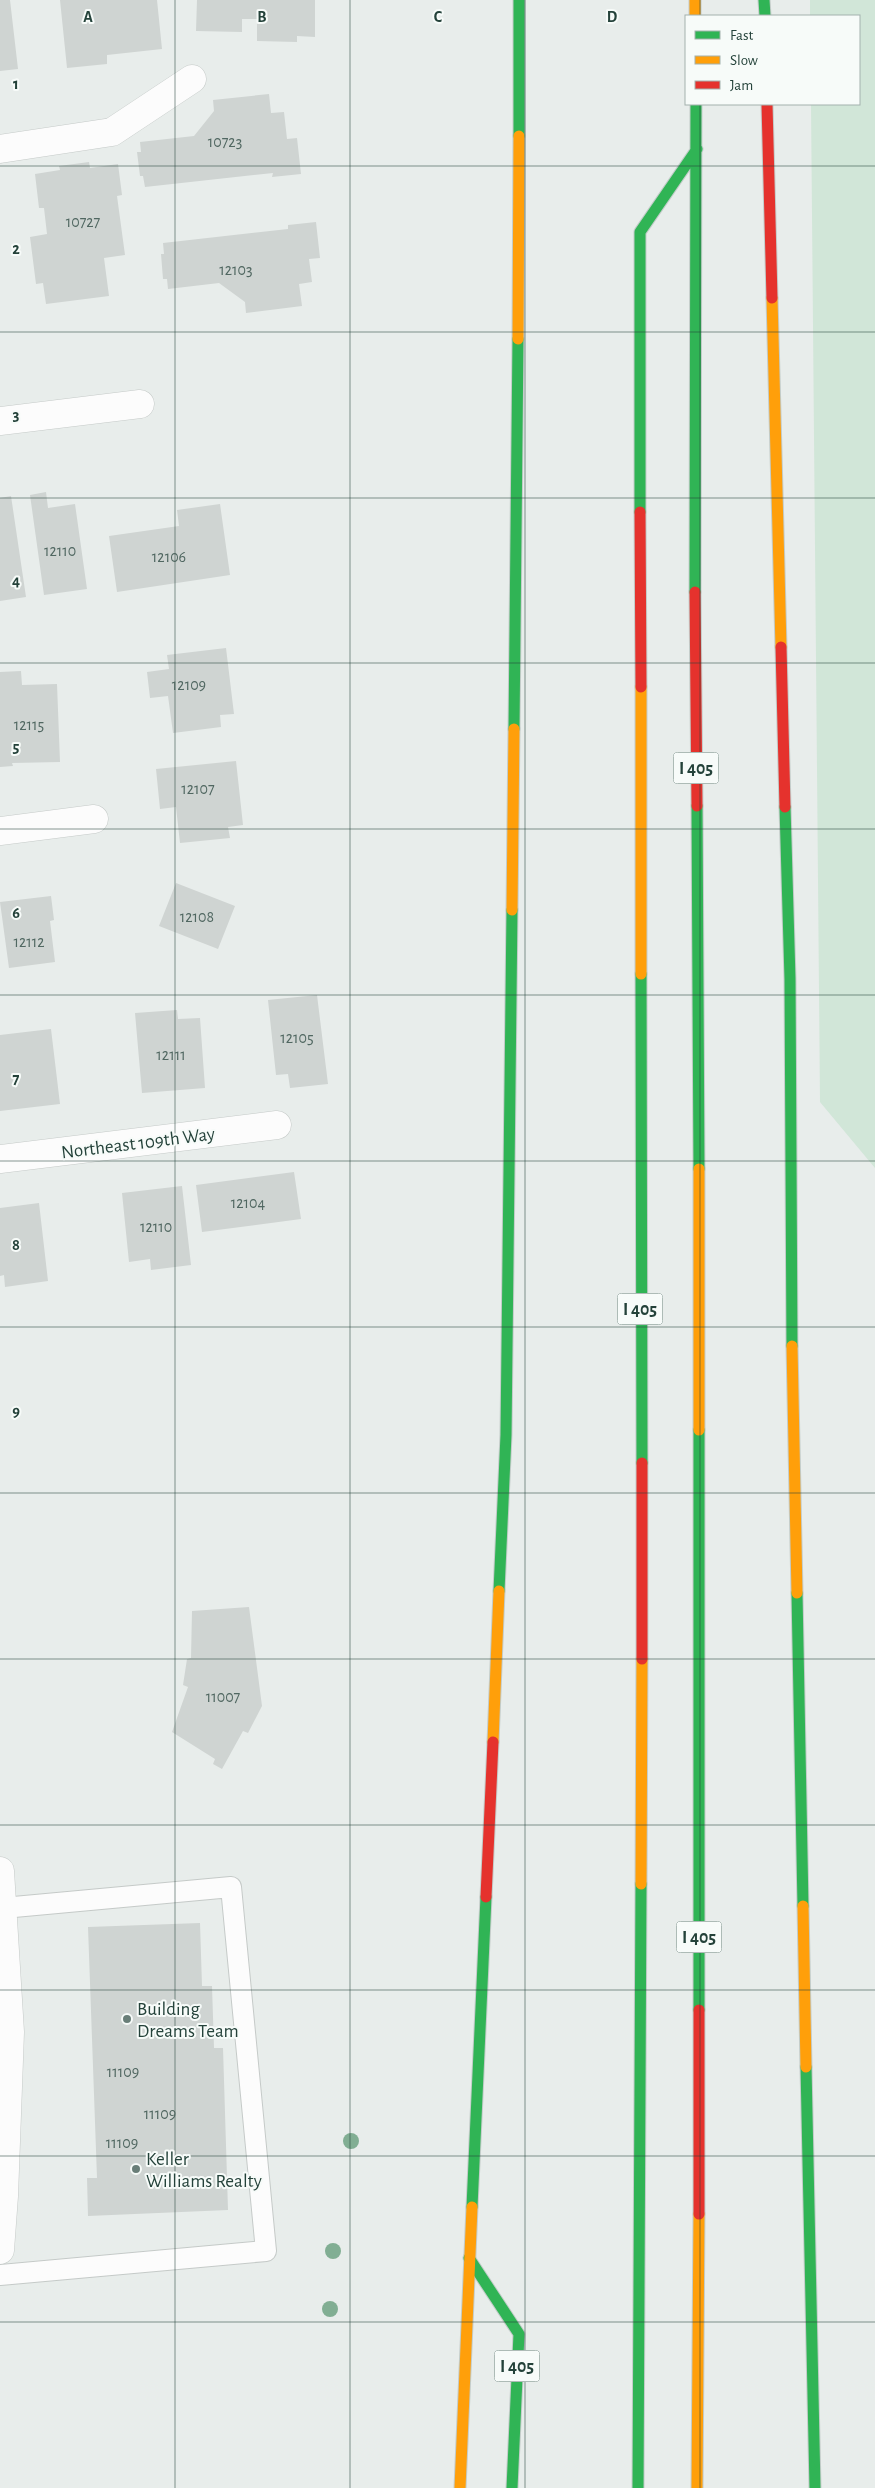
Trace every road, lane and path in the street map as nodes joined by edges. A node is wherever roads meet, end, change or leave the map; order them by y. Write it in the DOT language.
graph roads {
  1 [pos="519,0"];
  2 [pos="695,0"];
  3 [pos="764,0"];
  4 [pos="695,15"];
  5 [pos="764,15"];
  6 [pos="192,79"];
  7 [pos="696,105"];
  8 [pos="767,105"];
  9 [pos="0,149"];
  10 [pos="697,149"];
  11 [pos="140,404"];
  12 [pos="1,414"];
  13 [pos="94,819"];
  14 [pos="0,831"];
  15 [pos="277,1125"];
  16 [pos="0,1159"];
  17 [pos="0,1872"];
  18 [pos="3,1908"];
  19 [pos="2,2196"];
  20 [pos="0,2250"];
  21 [pos="470,2258"];
  22 [pos="0,2275"];
  23 [pos="460,2488"];
  24 [pos="512,2488"];
  25 [pos="638,2488"];
  26 [pos="697,2488"];
  27 [pos="814,2488"];
  1 -- 21 [label="highway"];
  2 -- 4 [label="highway"];
  3 -- 5 [label="highway"];
  6 -- 9 [label="street"];
  7 -- 10 [label="highway, I 405"];
  8 -- 27 [label="highway"];
  10 -- 25 [label="highway, I 405"];
  10 -- 26 [label="highway, I 405"];
  11 -- 12 [label="street"];
  13 -- 14 [label="street"];
  15 -- 16 [label="street, Northeast 109th Way"];
  17 -- 18 [label="street"];
  18 -- 19 [label="street"];
  18 -- 22 [label="lane"];
  19 -- 20 [label="street"];
  21 -- 23 [label="highway"];
  21 -- 24 [label="highway, I 405"];
}
